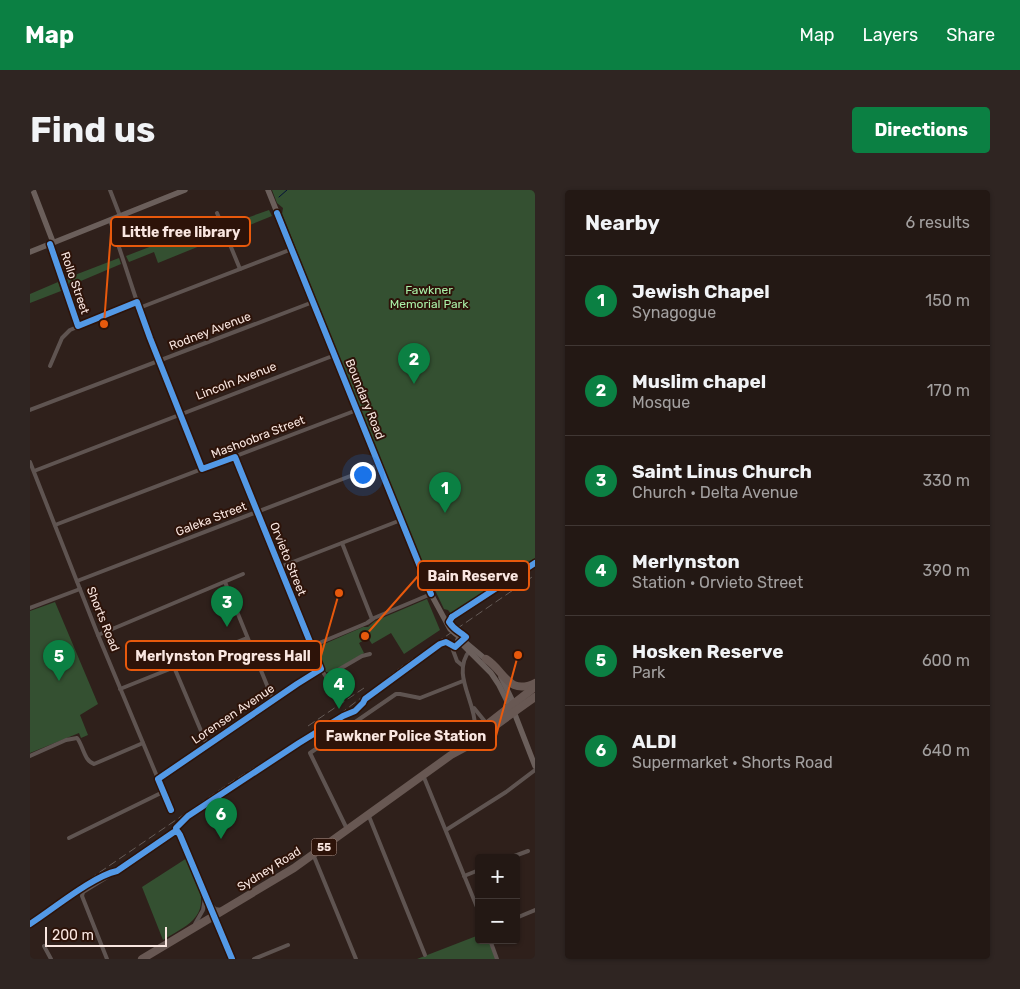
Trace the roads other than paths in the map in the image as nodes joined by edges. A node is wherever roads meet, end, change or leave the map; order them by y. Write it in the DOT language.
graph roads {
  1 [pos="33,190"];
  2 [pos="110,190"];
  3 [pos="185,190"];
  4 [pos="268,190"];
  5 [pos="217,213"];
  6 [pos="120,216"];
  7 [pos="110,220"];
  8 [pos="52,243"];
  9 [pos="292,249"];
  10 [pos="30,252"];
  11 [pos="240,269"];
  12 [pos="137,302"];
  13 [pos="313,302"];
  14 [pos="139,308"];
  15 [pos="78,326"];
  16 [pos="335,356"];
  17 [pos="159,361"];
  18 [pos="50,366"];
  19 [pos="30,410"];
  20 [pos="357,410"];
  21 [pos="180,415"];
  22 [pos="235,457"];
  23 [pos="30,462"];
  24 [pos="379,465"];
  25 [pos="202,469"];
  26 [pos="34,471"];
  27 [pos="257,512"];
  28 [pos="401,520"];
  29 [pos="55,526"];
  30 [pos="342,543"];
  31 [pos="280,567"];
  32 [pos="243,574"];
  33 [pos="77,581"];
  34 [pos="225,582"];
  35 [pos="80,589"];
  36 [pos="431,594"];
  37 [pos="30,608"];
  38 [pos="372,619"];
  39 [pos="98,635"];
  40 [pos="247,638"];
  41 [pos="451,645"];
  42 [pos="312,646"];
  43 [pos="472,650"];
  44 [pos="370,654"];
  45 [pos="486,659"];
  46 [pos="463,663"];
  47 [pos="174,667"];
  48 [pos="321,669"];
  49 [pos="326,677"];
  50 [pos="463,681"];
  51 [pos="535,683"];
  52 [pos="535,688"];
  53 [pos="120,689"];
  54 [pos="335,691"];
  55 [pos="535,697"];
  56 [pos="273,700"];
  57 [pos="473,706"];
  58 [pos="513,708"];
  59 [pos="488,725"];
  60 [pos="143,743"];
  61 [pos="462,744"];
  62 [pos="207,745"];
  63 [pos="450,755"];
  64 [pos="30,756"];
  65 [pos="535,766"];
  66 [pos="535,770"];
  67 [pos="423,775"];
  68 [pos="158,779"];
  69 [pos="163,792"];
  70 [pos="170,810"];
  71 [pos="368,814"];
  72 [pos="347,829"];
  73 [pos="446,830"];
  74 [pos="69,838"];
  75 [pos="528,851"];
  76 [pos="313,854"];
  77 [pos="520,854"];
  78 [pos="475,872"];
  79 [pos="464,876"];
  80 [pos="206,897"];
  81 [pos="475,902"];
  82 [pos="226,910"];
  83 [pos="535,910"];
  84 [pos="520,916"];
  85 [pos="214,917"];
  86 [pos="191,930"];
  87 [pos="491,944"];
  88 [pos="288,945"];
  89 [pos="44,946"];
  90 [pos="425,955"];
  91 [pos="50,959"];
  92 [pos="107,959"];
  93 [pos="142,959"];
  94 [pos="232,959"];
  95 [pos="254,959"];
  96 [pos="356,959"];
  97 [pos="497,959"];
  1 -- 8 [label="main road"];
  2 -- 6 [label="street"];
  3 -- 6 [label="main road"];
  4 -- 9 [label="main road, Boundary Road"];
  5 -- 11 [label="street"];
  6 -- 7 [label="main road"];
  7 -- 8 [label="main road"];
  7 -- 12 [label="street"];
  8 -- 10 [label="main road"];
  8 -- 15 [label="street, Rollo Street"];
  9 -- 11 [label="street"];
  9 -- 13 [label="main road, Boundary Road"];
  11 -- 14 [label="street"];
  12 -- 14 [label="street"];
  12 -- 15 [label="street, Rollo Street"];
  13 -- 16 [label="main road, Boundary Road"];
  13 -- 17 [label="street, Rodney Avenue"];
  14 -- 17 [label="street"];
  15 -- 18 [label="street, Rollo Street"];
  16 -- 20 [label="main road, Boundary Road"];
  16 -- 21 [label="street, Lincoln Avenue"];
  17 -- 19 [label="street, Rodney Avenue"];
  17 -- 21 [label="street"];
  20 -- 22 [label="street, Mashoobra Street"];
  20 -- 24 [label="main road, Boundary Road"];
  21 -- 25 [label="street"];
  21 -- 26 [label="street, Lincoln Avenue"];
  22 -- 25 [label="street, Mashoobra Street"];
  22 -- 27 [label="street, Orvieto Street"];
  23 -- 26 [label="street, Shorts Road"];
  24 -- 27 [label="street, Galeka Street"];
  24 -- 28 [label="main road, Boundary Road"];
  25 -- 29 [label="street, Mashoobra Street"];
  26 -- 29 [label="street, Shorts Road"];
  27 -- 31 [label="street, Orvieto Street"];
  27 -- 33 [label="street, Galeka Street"];
  28 -- 30 [label="street"];
  28 -- 36 [label="main road, Boundary Road"];
  29 -- 33 [label="street, Shorts Road"];
  30 -- 31 [label="street"];
  30 -- 38 [label="street"];
  31 -- 42 [label="street, Orvieto Street"];
  32 -- 34 [label="street"];
  33 -- 35 [label="street, Shorts Road"];
  34 -- 39 [label="street"];
  34 -- 40 [label="street"];
  35 -- 37 [label="street"];
  35 -- 39 [label="street, Shorts Road"];
  36 -- 38 [label="street"];
  36 -- 43 [label="main road, Boundary Road"];
  38 -- 42 [label="street"];
  39 -- 53 [label="street, Shorts Road"];
  40 -- 47 [label="street"];
  40 -- 56 [label="street"];
  41 -- 46 [label="street"];
  42 -- 48 [label="street, Orvieto Street"];
  43 -- 45 [label="main road, Boundary Road"];
  43 -- 46 [label="street"];
  43 -- 58 [label="main road, Boundary Road"];
  44 -- 49 [label="street"];
  45 -- 51 [label="highway"];
  45 -- 58 [label="main road, Boundary Road"];
  46 -- 50 [label="street"];
  47 -- 53 [label="street"];
  47 -- 62 [label="street"];
  48 -- 49 [label="street, Orvieto Street"];
  48 -- 56 [label="street, Lorensen Avenue"];
  49 -- 54 [label="street, Orvieto Street"];
  50 -- 57 [label="street"];
  50 -- 72 [label="street"];
  52 -- 58 [label="highway, Sydney Road / 55"];
  53 -- 60 [label="street, Shorts Road"];
  55 -- 58 [label="highway, Sydney Road / 55"];
  56 -- 62 [label="street, Lorensen Avenue"];
  57 -- 59 [label="street"];
  57 -- 61 [label="street"];
  58 -- 59 [label="highway, Sydney Road / 55"];
  58 -- 63 [label="highway, Sydney Road / 55"];
  58 -- 65 [label="main road"];
  59 -- 61 [label="highway, Sydney Road / 55"];
  60 -- 64 [label="street"];
  60 -- 68 [label="street, Shorts Road"];
  61 -- 63 [label="highway, Sydney Road / 55"];
  62 -- 68 [label="street, Lorensen Avenue"];
  63 -- 67 [label="highway, Sydney Road / 55"];
  66 -- 73 [label="street"];
  67 -- 71 [label="highway, Sydney Road / 55"];
  67 -- 73 [label="street"];
  68 -- 69 [label="street, Shorts Road"];
  69 -- 70 [label="street, Shorts Road"];
  69 -- 74 [label="street"];
  71 -- 72 [label="highway, Sydney Road / 55"];
  71 -- 90 [label="street"];
  72 -- 76 [label="highway, Sydney Road / 55"];
  73 -- 79 [label="street"];
  75 -- 77 [label="street"];
  76 -- 82 [label="highway, Sydney Road / 55"];
  76 -- 96 [label="street"];
  78 -- 79 [label="street"];
  79 -- 81 [label="street"];
  80 -- 82 [label="street"];
  80 -- 85 [label="street"];
  80 -- 86 [label="street"];
  80 -- 92 [label="street"];
  82 -- 85 [label="highway, Sydney Road / 55"];
  83 -- 84 [label="street"];
  85 -- 86 [label="highway, Sydney Road / 55"];
  85 -- 94 [label="street"];
  86 -- 93 [label="highway, Sydney Road / 55"];
  87 -- 97 [label="street"];
  88 -- 95 [label="street"];
  89 -- 91 [label="street"];
}
